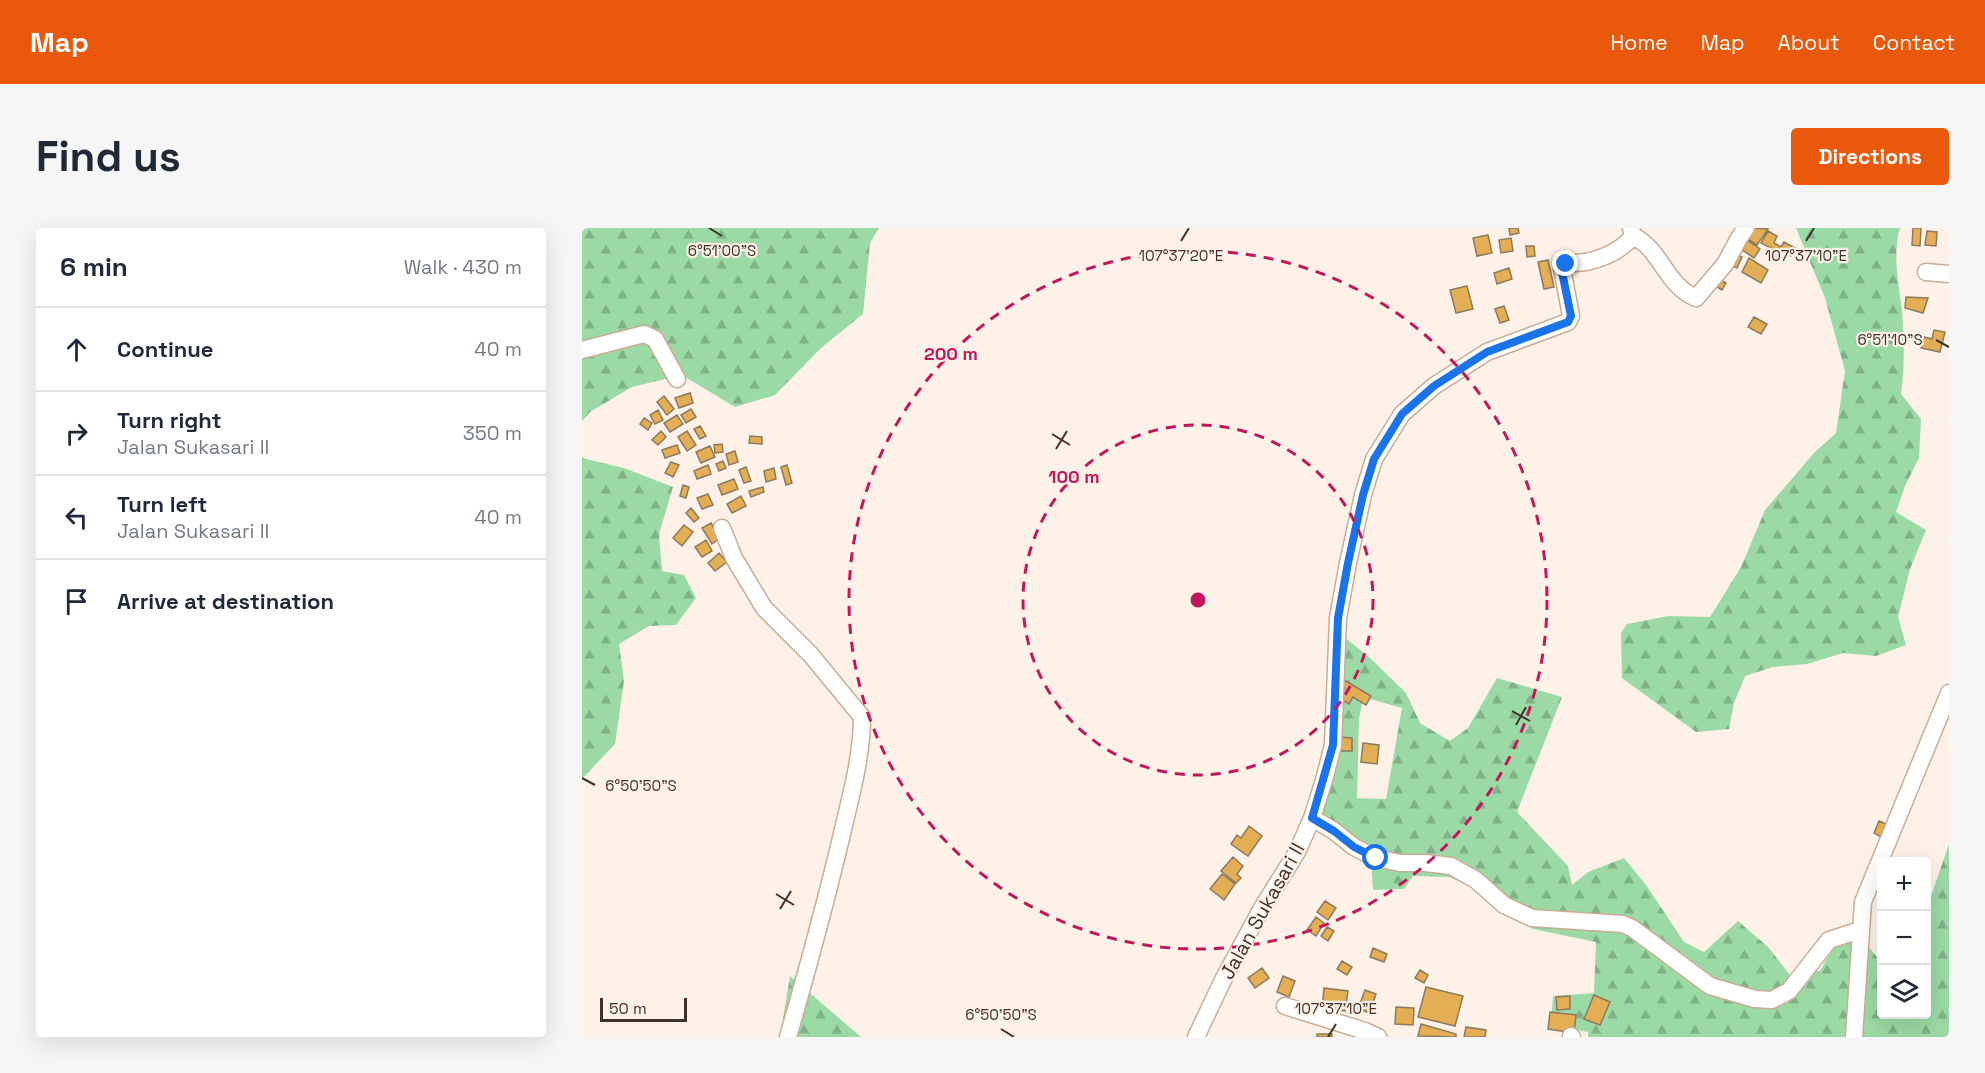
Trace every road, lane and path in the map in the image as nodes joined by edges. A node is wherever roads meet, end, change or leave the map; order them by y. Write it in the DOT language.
graph roads {
  1 [pos="1746,228"];
  2 [pos="1632,232"];
  3 [pos="1926,272"];
  4 [pos="1949,274"];
  5 [pos="582,350"];
  6 [pos="677,378"];
  7 [pos="722,528"];
  8 [pos="1949,693"];
  9 [pos="1312,818"];
  10 [pos="1860,930"];
  11 [pos="1285,1006"];
  12 [pos="788,1037"];
  13 [pos="1197,1037"];
  14 [pos="1378,1037"];
  15 [pos="1854,1037"];
  1 -- 2 [label="street"];
  2 -- 9 [label="street, Jalan Sukasari II"];
  3 -- 4 [label="street"];
  5 -- 6 [label="street"];
  7 -- 12 [label="street"];
  8 -- 10 [label="street"];
  9 -- 10 [label="street"];
  9 -- 13 [label="street, Jalan Sukasari II"];
  10 -- 15 [label="street"];
  11 -- 14 [label="street"];
}
